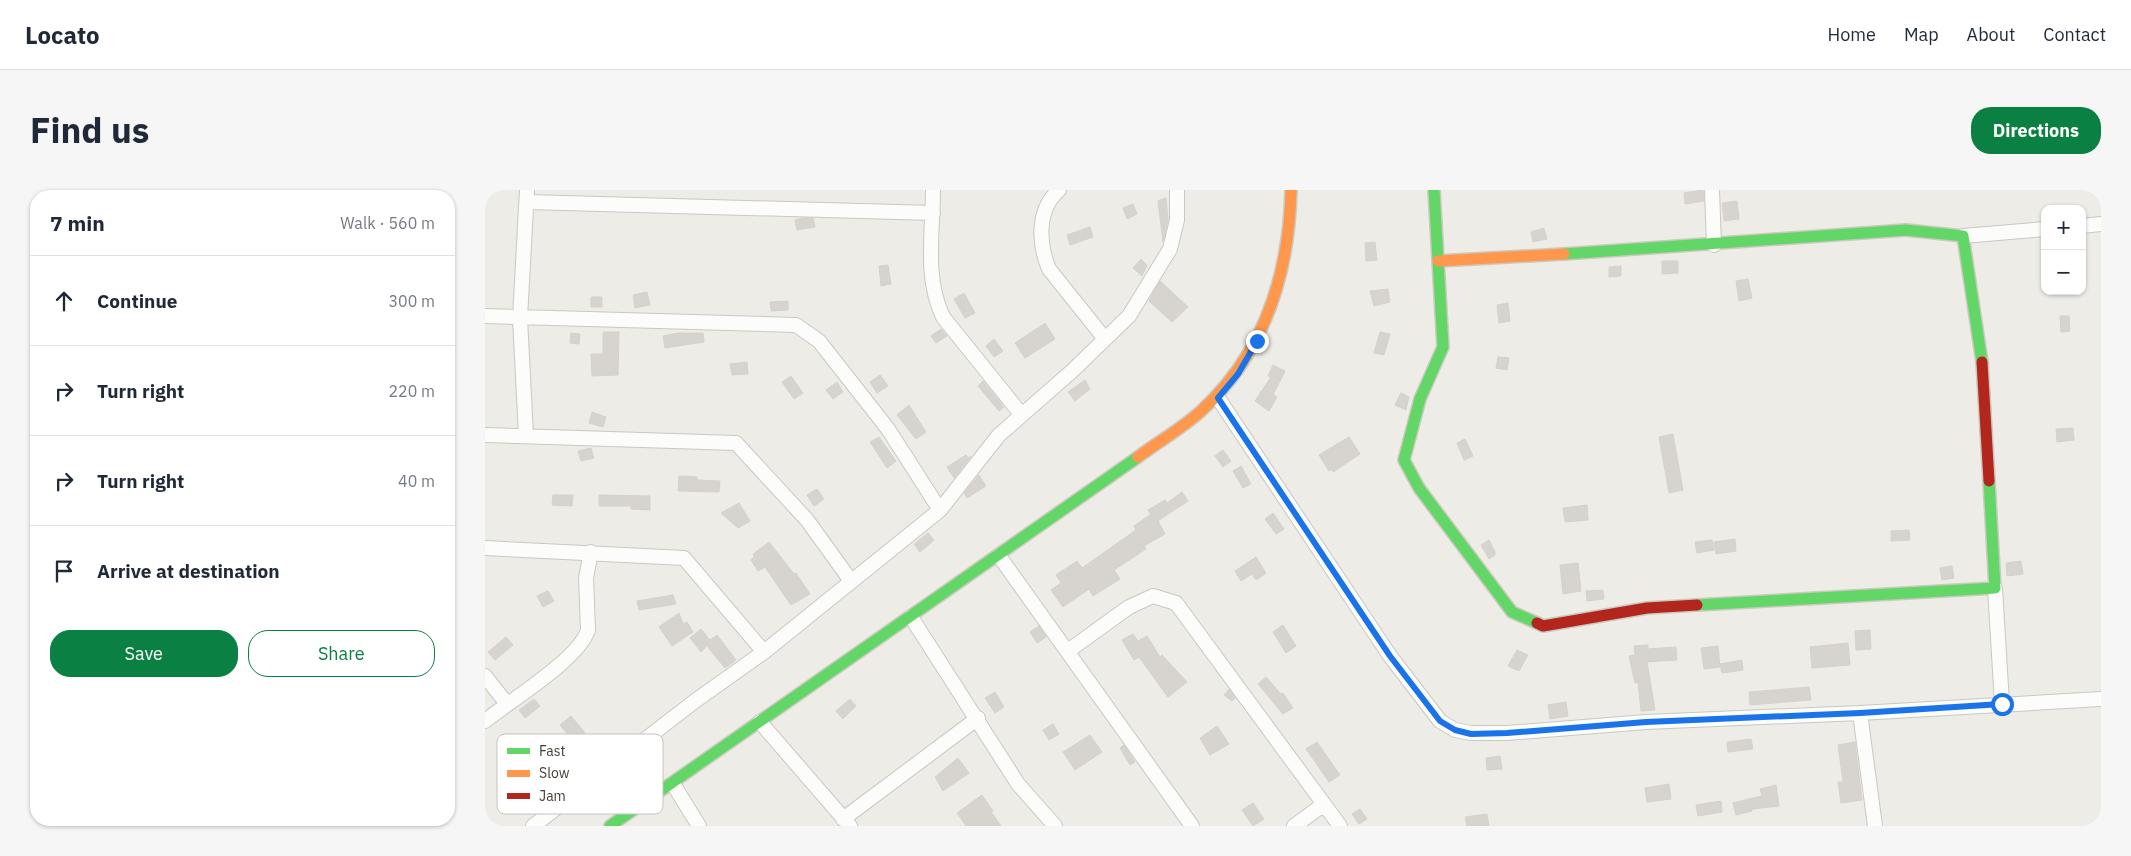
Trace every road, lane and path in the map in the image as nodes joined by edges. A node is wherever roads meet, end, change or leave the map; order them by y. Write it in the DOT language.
graph roads {
  1 [pos="933,190"];
  2 [pos="1059,190"];
  3 [pos="1177,190"];
  4 [pos="1291,190"];
  5 [pos="1434,190"];
  6 [pos="1711,190"];
  7 [pos="527,196"];
  8 [pos="933,213"];
  9 [pos="2101,224"];
  10 [pos="2086,226"];
  11 [pos="2041,229"];
  12 [pos="1963,236"];
  13 [pos="1714,245"];
  14 [pos="1438,261"];
  15 [pos="485,316"];
  16 [pos="520,318"];
  17 [pos="1105,339"];
  18 [pos="1218,398"];
  19 [pos="1021,414"];
  20 [pos="485,435"];
  21 [pos="526,436"];
  22 [pos="940,510"];
  23 [pos="485,548"];
  24 [pos="591,552"];
  25 [pos="999,556"];
  26 [pos="851,582"];
  27 [pos="1995,588"];
  28 [pos="911,617"];
  29 [pos="765,652"];
  30 [pos="1068,652"];
  31 [pos="485,676"];
  32 [pos="2101,699"];
  33 [pos="507,704"];
  34 [pos="2002,704"];
  35 [pos="1860,713"];
  36 [pos="978,718"];
  37 [pos="485,721"];
  38 [pos="760,722"];
  39 [pos="652,734"];
  40 [pos="673,784"];
  41 [pos="663,791"];
  42 [pos="1323,805"];
  43 [pos="549,814"];
  44 [pos="628,814"];
  45 [pos="847,822"];
  46 [pos="533,826"];
  47 [pos="610,826"];
  48 [pos="699,826"];
  49 [pos="1055,826"];
  50 [pos="1192,826"];
  51 [pos="1294,826"];
  52 [pos="1339,826"];
  53 [pos="1875,826"];
  1 -- 8 [label="street"];
  2 -- 17 [label="street"];
  3 -- 17 [label="street"];
  4 -- 18 [label="street"];
  5 -- 14 [label="street"];
  6 -- 13 [label="street"];
  7 -- 8 [label="street"];
  7 -- 16 [label="street"];
  8 -- 19 [label="street"];
  9 -- 10 [label="street"];
  11 -- 12 [label="street"];
  12 -- 13 [label="street"];
  12 -- 27 [label="street"];
  13 -- 14 [label="street"];
  14 -- 27 [label="street"];
  15 -- 16 [label="street"];
  16 -- 21 [label="street"];
  16 -- 22 [label="street"];
  17 -- 19 [label="street"];
  18 -- 25 [label="street"];
  18 -- 35 [label="street"];
  19 -- 22 [label="street"];
  20 -- 21 [label="street"];
  21 -- 26 [label="street"];
  22 -- 26 [label="street"];
  23 -- 24 [label="street"];
  24 -- 29 [label="street"];
  24 -- 33 [label="street"];
  25 -- 28 [label="street"];
  25 -- 30 [label="street"];
  26 -- 29 [label="street"];
  27 -- 34 [label="street"];
  28 -- 36 [label="street"];
  28 -- 38 [label="street"];
  29 -- 39 [label="street"];
  30 -- 42 [label="street"];
  30 -- 50 [label="street"];
  31 -- 33 [label="street"];
  32 -- 34 [label="street"];
  33 -- 37 [label="street"];
  34 -- 35 [label="street"];
  35 -- 53 [label="street"];
  36 -- 45 [label="street"];
  36 -- 49 [label="street"];
  38 -- 40 [label="street"];
  38 -- 45 [label="street"];
  40 -- 41 [label="street"];
  40 -- 48 [label="street"];
  42 -- 51 [label="street"];
  42 -- 52 [label="street"];
  43 -- 46 [label="street"];
  44 -- 47 [label="street"];
}
